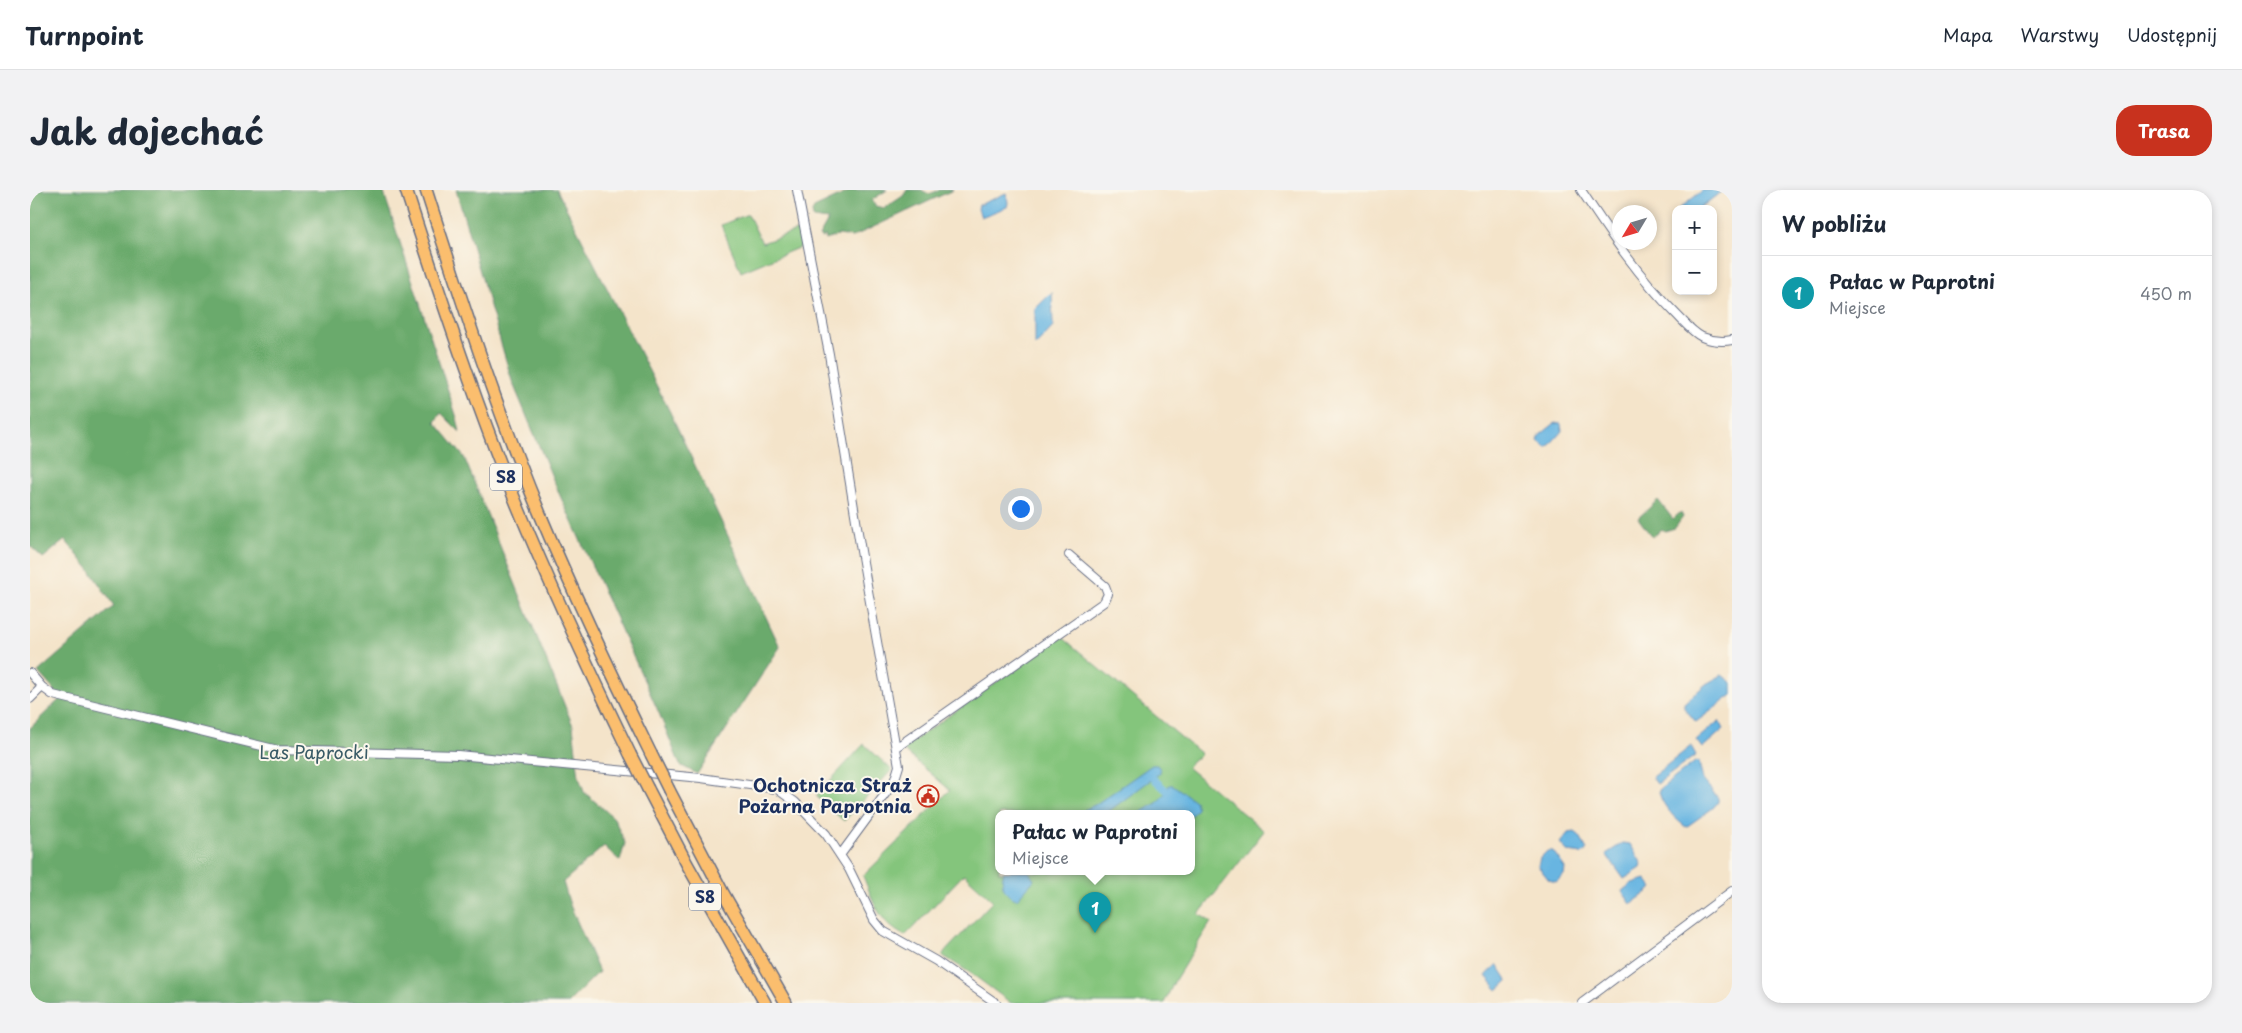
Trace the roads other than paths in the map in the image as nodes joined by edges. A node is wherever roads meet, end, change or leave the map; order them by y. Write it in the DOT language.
graph roads {
  1 [pos="406,190"];
  2 [pos="426,190"];
  3 [pos="797,190"];
  4 [pos="1581,190"];
  5 [pos="1732,340"];
  6 [pos="1069,555"];
  7 [pos="30,673"];
  8 [pos="42,687"];
  9 [pos="30,699"];
  10 [pos="896,747"];
  11 [pos="840,854"];
  12 [pos="1732,891"];
  13 [pos="786,1002"];
  14 [pos="765,1003"];
  15 [pos="996,1003"];
  16 [pos="1582,1003"];
  1 -- 14 [label="highway, S8, bridge"];
  2 -- 13 [label="highway, S8, bridge"];
  3 -- 10 [label="street"];
  4 -- 5 [label="street"];
  6 -- 10 [label="street"];
  7 -- 8 [label="street"];
  8 -- 9 [label="street"];
  8 -- 11 [label="street"];
  10 -- 11 [label="street"];
  11 -- 15 [label="street"];
  12 -- 16 [label="street"];
}
